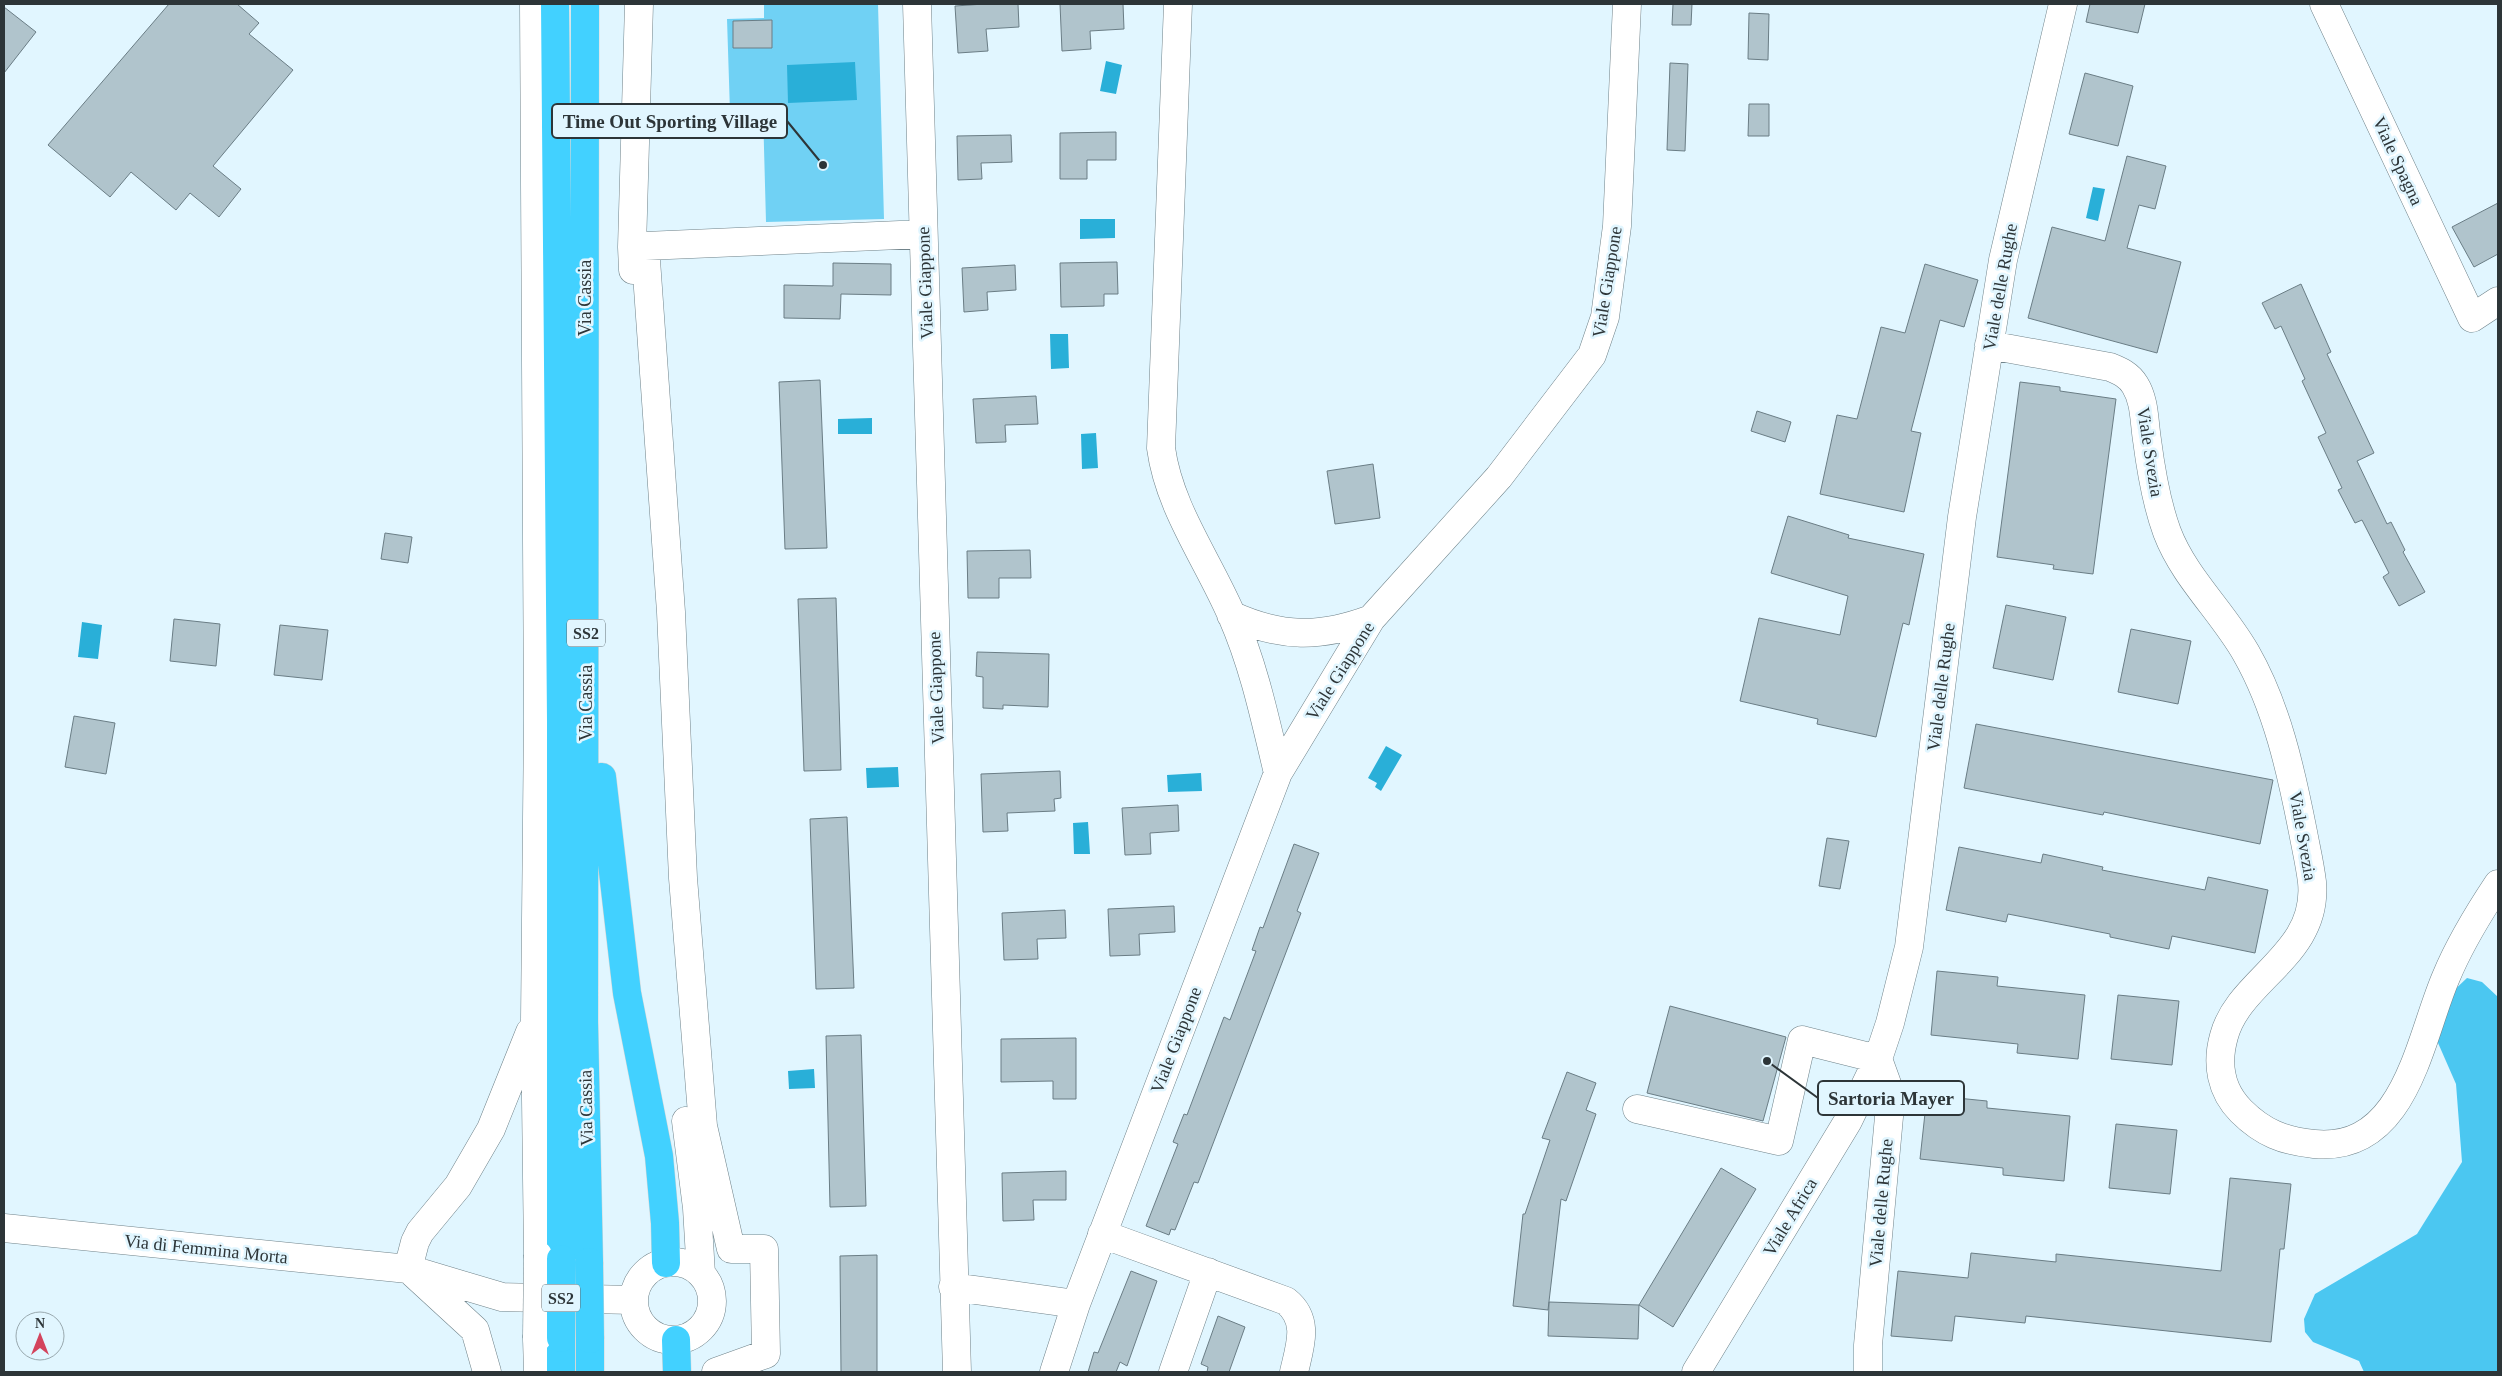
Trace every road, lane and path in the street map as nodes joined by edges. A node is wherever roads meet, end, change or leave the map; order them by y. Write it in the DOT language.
graph roads {
  1 [pos="534,4"];
  2 [pos="555,4"];
  3 [pos="585,4"];
  4 [pos="639,4"];
  5 [pos="917,4"];
  6 [pos="1178,4"];
  7 [pos="1627,4"];
  8 [pos="2063,4"];
  9 [pos="2324,4"];
  10 [pos="923,234"];
  11 [pos="2498,300"];
  12 [pos="1989,345"];
  13 [pos="1231,615"];
  14 [pos="1371,619"];
  15 [pos="586,726"];
  16 [pos="1278,773"];
  17 [pos="2498,884"];
  18 [pos="535,1021"];
  19 [pos="1878,1059"];
  20 [pos="1637,1109"];
  21 [pos="4,1228"];
  22 [pos="1102,1234"];
  23 [pos="550,1257"];
  24 [pos="666,1263"];
  25 [pos="408,1269"];
  26 [pos="1208,1272"];
  27 [pos="700,1274"];
  28 [pos="953,1287"];
  29 [pos="502,1297"];
  30 [pos="634,1300"];
  31 [pos="1076,1304"];
  32 [pos="475,1330"];
  33 [pos="549,1338"];
  34 [pos="683,1338"];
  35 [pos="487,1372"];
  36 [pos="538,1372"];
  37 [pos="561,1372"];
  38 [pos="590,1372"];
  39 [pos="676,1372"];
  40 [pos="690,1372"];
  41 [pos="716,1372"];
  42 [pos="957,1372"];
  43 [pos="1054,1372"];
  44 [pos="1173,1372"];
  45 [pos="1294,1372"];
  46 [pos="1696,1372"];
  47 [pos="1868,1372"];
  1 -- 18 [label="street"];
  2 -- 23 [label="highway, Via Cassia / SS2"];
  3 -- 15 [label="highway, Via Cassia / SS2"];
  4 -- 27 [label="street"];
  5 -- 10 [label="street, Viale Giappone"];
  6 -- 13 [label="street"];
  7 -- 14 [label="street, Viale Giappone"];
  8 -- 12 [label="street, Viale delle Rughe"];
  9 -- 11 [label="street, Viale Spagna"];
  10 -- 28 [label="street, Viale Giappone"];
  10 -- 41 [label="street"];
  12 -- 17 [label="street, Viale Svezia"];
  12 -- 19 [label="street, Viale delle Rughe"];
  13 -- 14 [label="street"];
  13 -- 16 [label="street"];
  14 -- 16 [label="street, Viale Giappone"];
  15 -- 24 [label="highway"];
  15 -- 38 [label="highway, Via Cassia / SS2, bridge"];
  16 -- 22 [label="street, Viale Giappone"];
  18 -- 23 [label="street"];
  18 -- 25 [label="street"];
  19 -- 20 [label="street"];
  19 -- 46 [label="street, Viale Africa"];
  19 -- 47 [label="street, Viale delle Rughe"];
  21 -- 25 [label="street, Via di Femmina Morta"];
  22 -- 26 [label="street"];
  22 -- 31 [label="street, Viale Giappone"];
  23 -- 33 [label="highway, Via Cassia / SS2, bridge"];
  24 -- 27 [label="street"];
  24 -- 30 [label="street"];
  25 -- 29 [label="street, Via di Femmina Morta"];
  25 -- 32 [label="street"];
  26 -- 44 [label="street"];
  26 -- 45 [label="street"];
  27 -- 34 [label="street"];
  28 -- 31 [label="street"];
  28 -- 42 [label="street, Viale Giappone"];
  29 -- 30 [label="street, Via di Femmina Morta"];
  29 -- 32 [label="street"];
  30 -- 34 [label="street"];
  31 -- 43 [label="street, Viale Giappone"];
  32 -- 35 [label="street"];
  33 -- 36 [label="street"];
  33 -- 37 [label="highway, Via Cassia / SS2"];
  34 -- 39 [label="highway"];
  34 -- 40 [label="street"];
}
